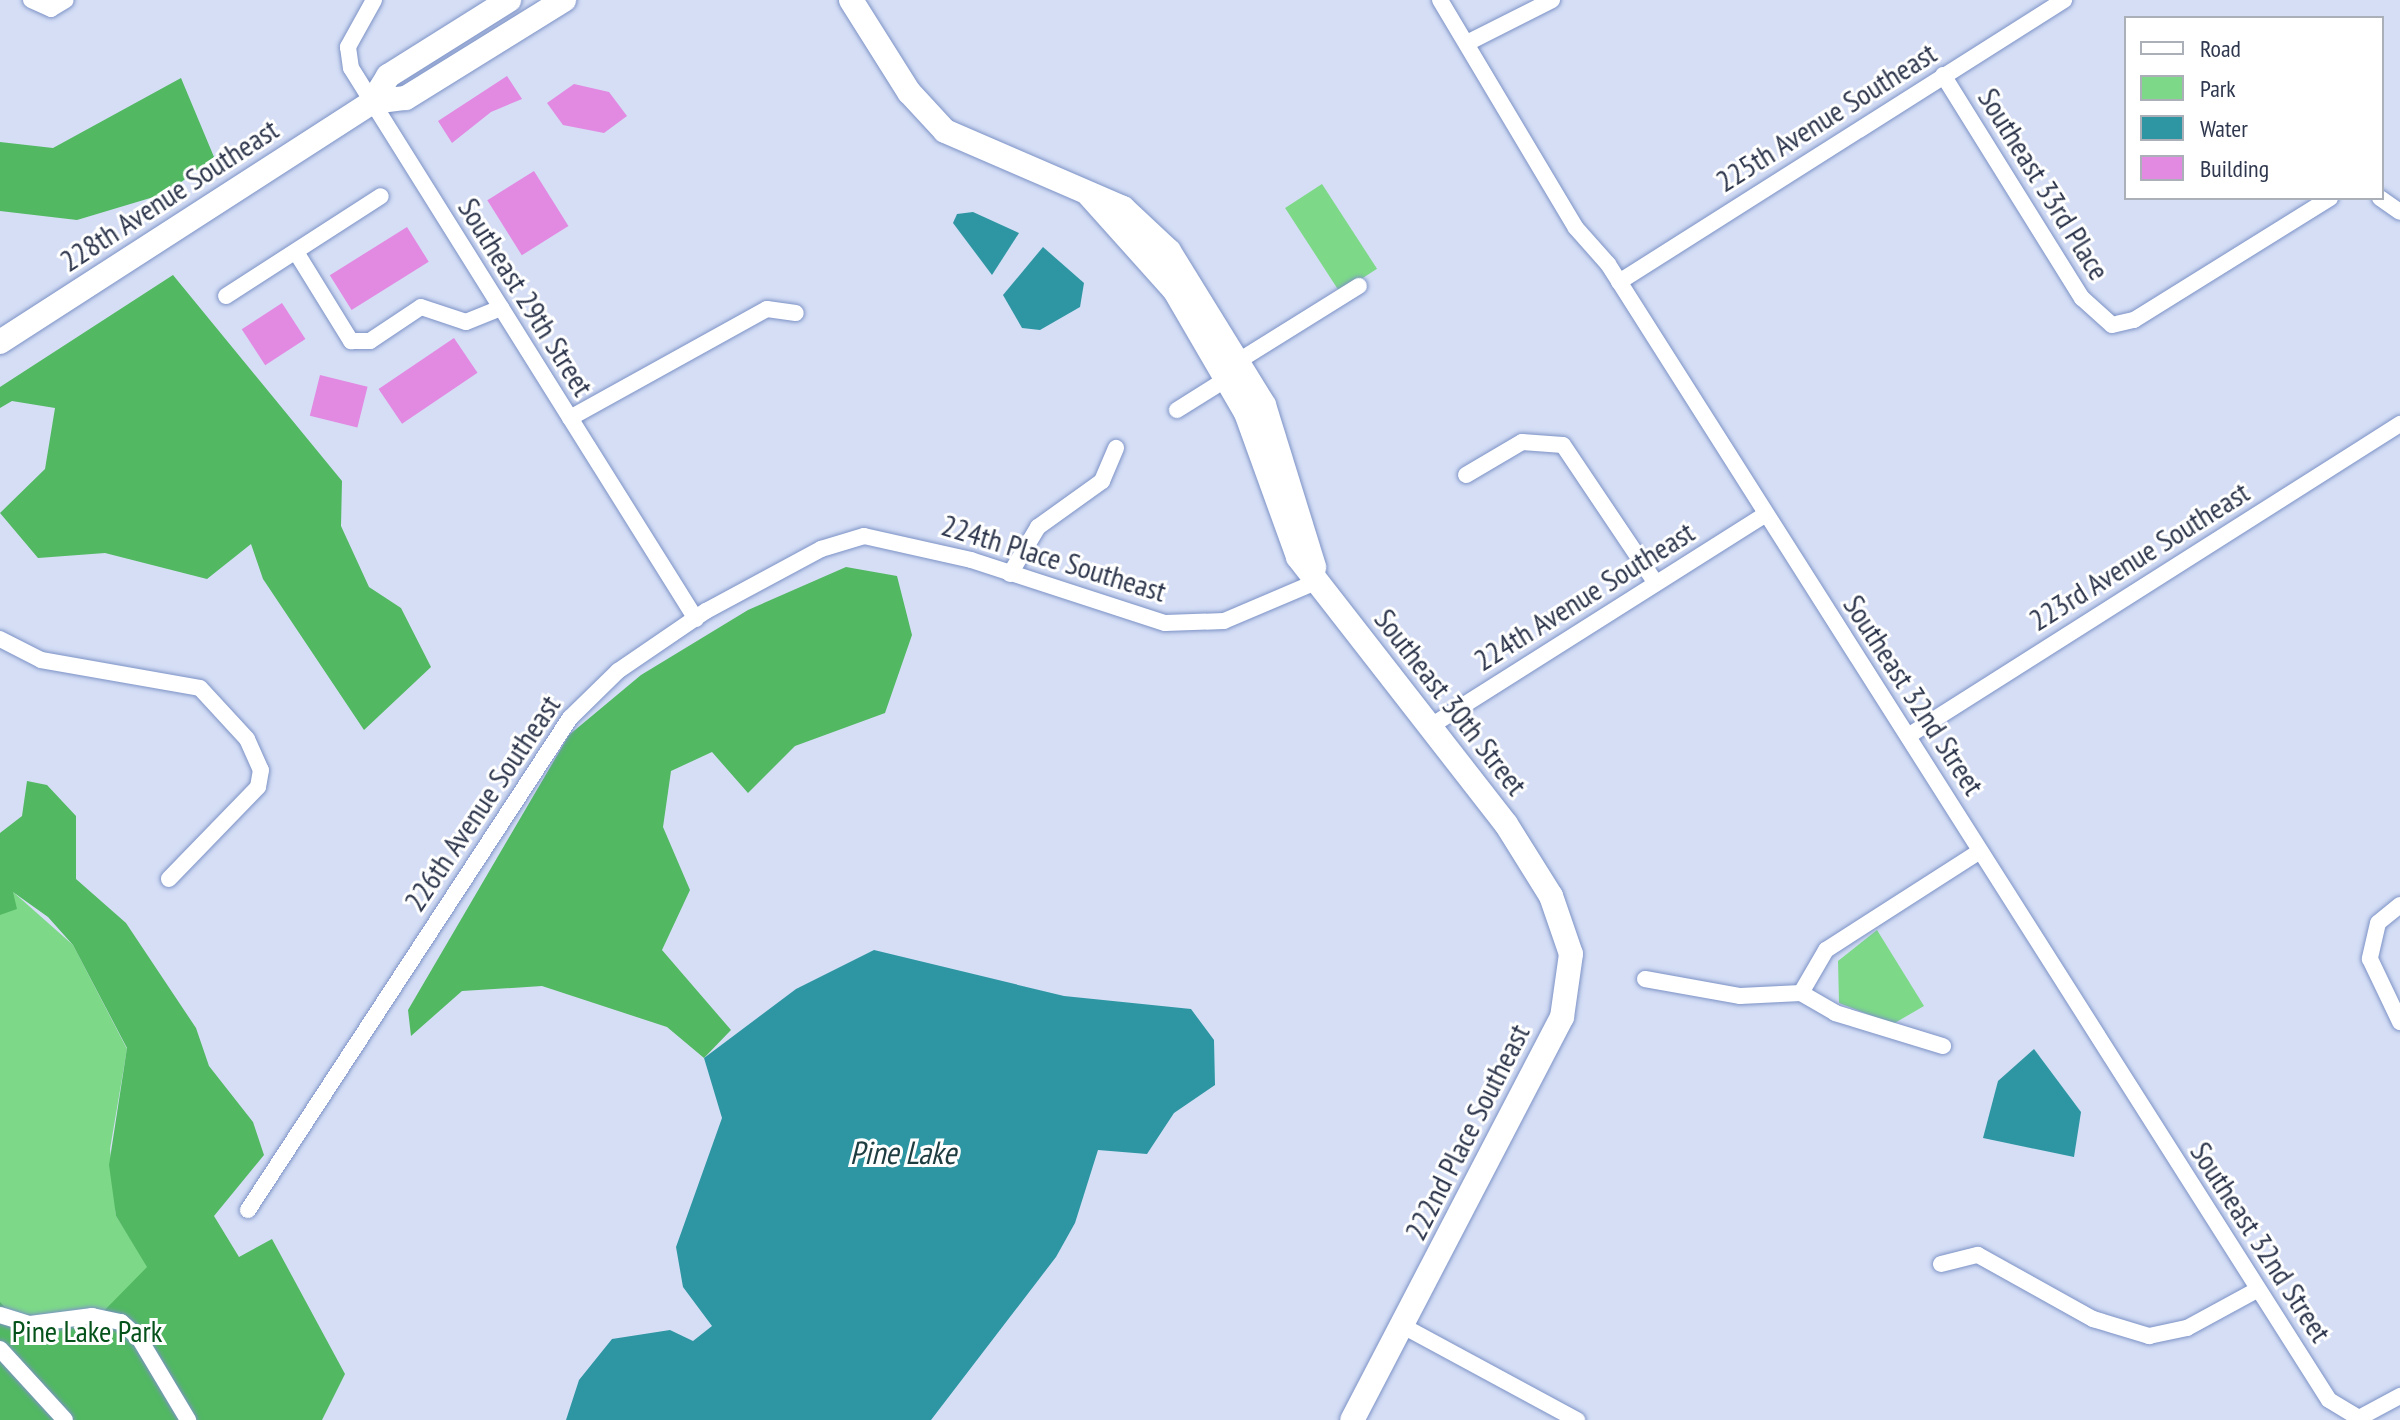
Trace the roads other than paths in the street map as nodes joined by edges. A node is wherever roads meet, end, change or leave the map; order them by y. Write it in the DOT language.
graph roads {
  1 [pos="31,0"];
  2 [pos="66,0"];
  3 [pos="374,0"];
  4 [pos="509,0"];
  5 [pos="564,0"];
  6 [pos="851,0"];
  7 [pos="1440,0"];
  8 [pos="1552,0"];
  9 [pos="2064,0"];
  10 [pos="1469,42"];
  11 [pos="1943,75"];
  12 [pos="372,102"];
  13 [pos="381,196"];
  14 [pos="2327,200"];
  15 [pos="2384,200"];
  16 [pos="2400,212"];
  17 [pos="296,252"];
  18 [pos="1619,282"];
  19 [pos="1359,286"];
  20 [pos="226,296"];
  21 [pos="501,308"];
  22 [pos="796,313"];
  23 [pos="0,342"];
  24 [pos="1234,369"];
  25 [pos="1177,410"];
  26 [pos="570,418"];
  27 [pos="2400,424"];
  28 [pos="1116,448"];
  29 [pos="1466,475"];
  30 [pos="1764,515"];
  31 [pos="864,536"];
  32 [pos="1010,574"];
  33 [pos="1316,582"];
  34 [pos="1655,582"];
  35 [pos="696,619"];
  36 [pos="0,639"];
  37 [pos="1434,724"];
  38 [pos="1908,736"];
  39 [pos="1980,851"];
  40 [pos="1533,864"];
  41 [pos="169,879"];
  42 [pos="2400,905"];
  43 [pos="1645,979"];
  44 [pos="1801,993"];
  45 [pos="2400,1022"];
  46 [pos="1943,1046"];
  47 [pos="248,1210"];
  48 [pos="1941,1264"];
  49 [pos="2257,1290"];
  50 [pos="0,1315"];
  51 [pos="1403,1326"];
  52 [pos="0,1349"];
  53 [pos="2400,1396"];
  54 [pos="2361,1416"];
  55 [pos="65,1420"];
  56 [pos="188,1420"];
  57 [pos="1352,1420"];
  58 [pos="1577,1420"];
  1 -- 2 [label="street"];
  3 -- 12 [label="street, Southeast 29th Street"];
  4 -- 12 [label="street, 228th Avenue Southeast"];
  5 -- 12 [label="street, 228th Avenue Southeast"];
  6 -- 24 [label="street"];
  7 -- 10 [label="street, Southeast 32nd Street"];
  8 -- 10 [label="street"];
  9 -- 11 [label="street, 225th Avenue Southeast"];
  10 -- 18 [label="street, Southeast 32nd Street"];
  11 -- 14 [label="street, Southeast 33rd Place"];
  11 -- 18 [label="street, 225th Avenue Southeast"];
  12 -- 21 [label="street, Southeast 29th Street"];
  12 -- 23 [label="street, 228th Avenue Southeast"];
  13 -- 17 [label="street"];
  15 -- 16 [label="street"];
  17 -- 20 [label="street"];
  17 -- 21 [label="street"];
  18 -- 30 [label="street, Southeast 32nd Street"];
  19 -- 24 [label="street"];
  21 -- 26 [label="street, Southeast 29th Street"];
  22 -- 26 [label="street"];
  24 -- 25 [label="street"];
  24 -- 33 [label="street"];
  26 -- 35 [label="street, Southeast 29th Street"];
  27 -- 38 [label="street, 223rd Avenue Southeast"];
  28 -- 32 [label="street"];
  29 -- 34 [label="street"];
  30 -- 34 [label="street, 224th Avenue Southeast"];
  30 -- 38 [label="street, Southeast 32nd Street"];
  31 -- 32 [label="street, 224th Place Southeast"];
  31 -- 35 [label="street, 226th Avenue Southeast"];
  32 -- 33 [label="street, 224th Place Southeast"];
  33 -- 37 [label="street, Southeast 30th Street"];
  34 -- 37 [label="street, 224th Avenue Southeast"];
  35 -- 47 [label="street, 226th Avenue Southeast"];
  36 -- 41 [label="street"];
  37 -- 40 [label="street, Southeast 30th Street"];
  38 -- 39 [label="street, Southeast 32nd Street"];
  39 -- 44 [label="street"];
  39 -- 49 [label="street, Southeast 32nd Street"];
  40 -- 51 [label="street, 222nd Place Southeast"];
  42 -- 45 [label="street"];
  43 -- 44 [label="street"];
  44 -- 46 [label="street"];
  48 -- 49 [label="street"];
  49 -- 54 [label="street, Southeast 32nd Street"];
  50 -- 56 [label="street"];
  51 -- 57 [label="street, 222nd Place Southeast"];
  51 -- 58 [label="street"];
  52 -- 55 [label="street"];
  53 -- 54 [label="street"];
}
